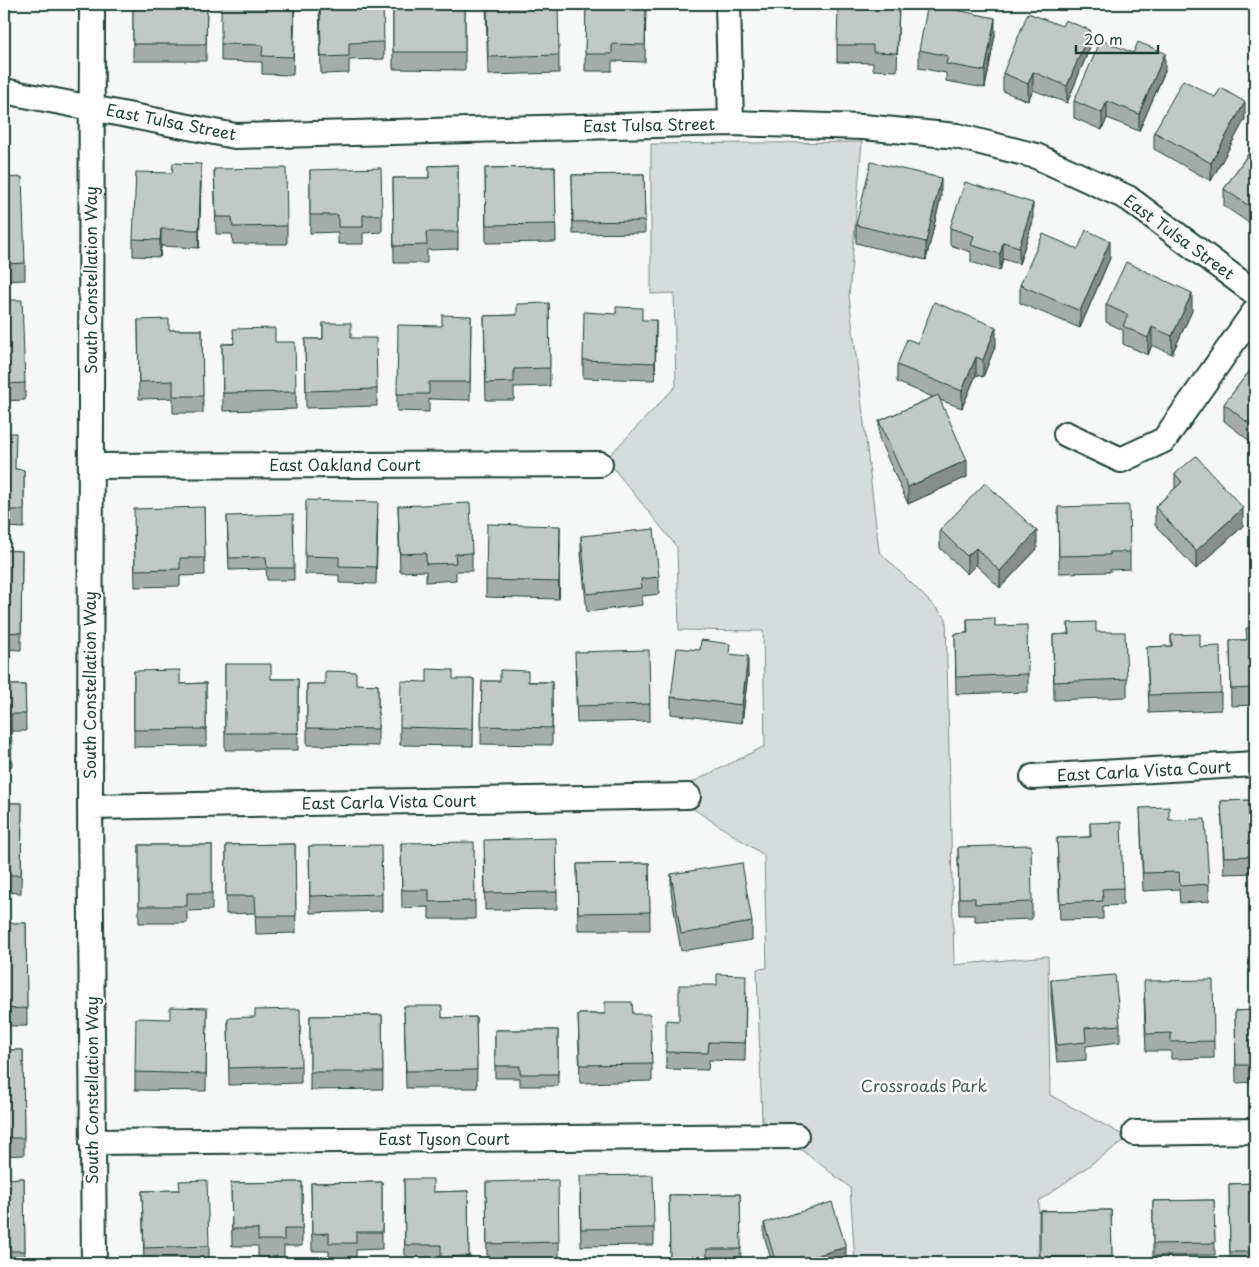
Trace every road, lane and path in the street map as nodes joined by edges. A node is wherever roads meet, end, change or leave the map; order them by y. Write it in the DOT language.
graph roads {
  1 [pos="92,4"];
  2 [pos="728,4"];
  3 [pos="4,92"];
  4 [pos="91,107"];
  5 [pos="732,123"];
  6 [pos="1255,293"];
  7 [pos="1255,311"];
  8 [pos="1066,434"];
  9 [pos="600,464"];
  10 [pos="90,466"];
  11 [pos="1255,764"];
  12 [pos="1033,777"];
  13 [pos="688,796"];
  14 [pos="90,807"];
  15 [pos="1255,1132"];
  16 [pos="1134,1133"];
  17 [pos="796,1136"];
  18 [pos="92,1142"];
  19 [pos="94,1263"];
  1 -- 4 [label="street, South Constellation Way"];
  2 -- 5 [label="street"];
  3 -- 4 [label="street, East Tulsa Street"];
  4 -- 5 [label="street, East Tulsa Street"];
  4 -- 10 [label="street, South Constellation Way"];
  5 -- 6 [label="street, East Tulsa Street"];
  7 -- 8 [label="street"];
  9 -- 10 [label="street, East Oakland Court"];
  10 -- 14 [label="street, South Constellation Way"];
  11 -- 12 [label="street, East Carla Vista Court"];
  13 -- 14 [label="street, East Carla Vista Court"];
  14 -- 18 [label="street, South Constellation Way"];
  15 -- 16 [label="street"];
  17 -- 18 [label="street, East Tyson Court"];
  18 -- 19 [label="street, South Constellation Way"];
}
